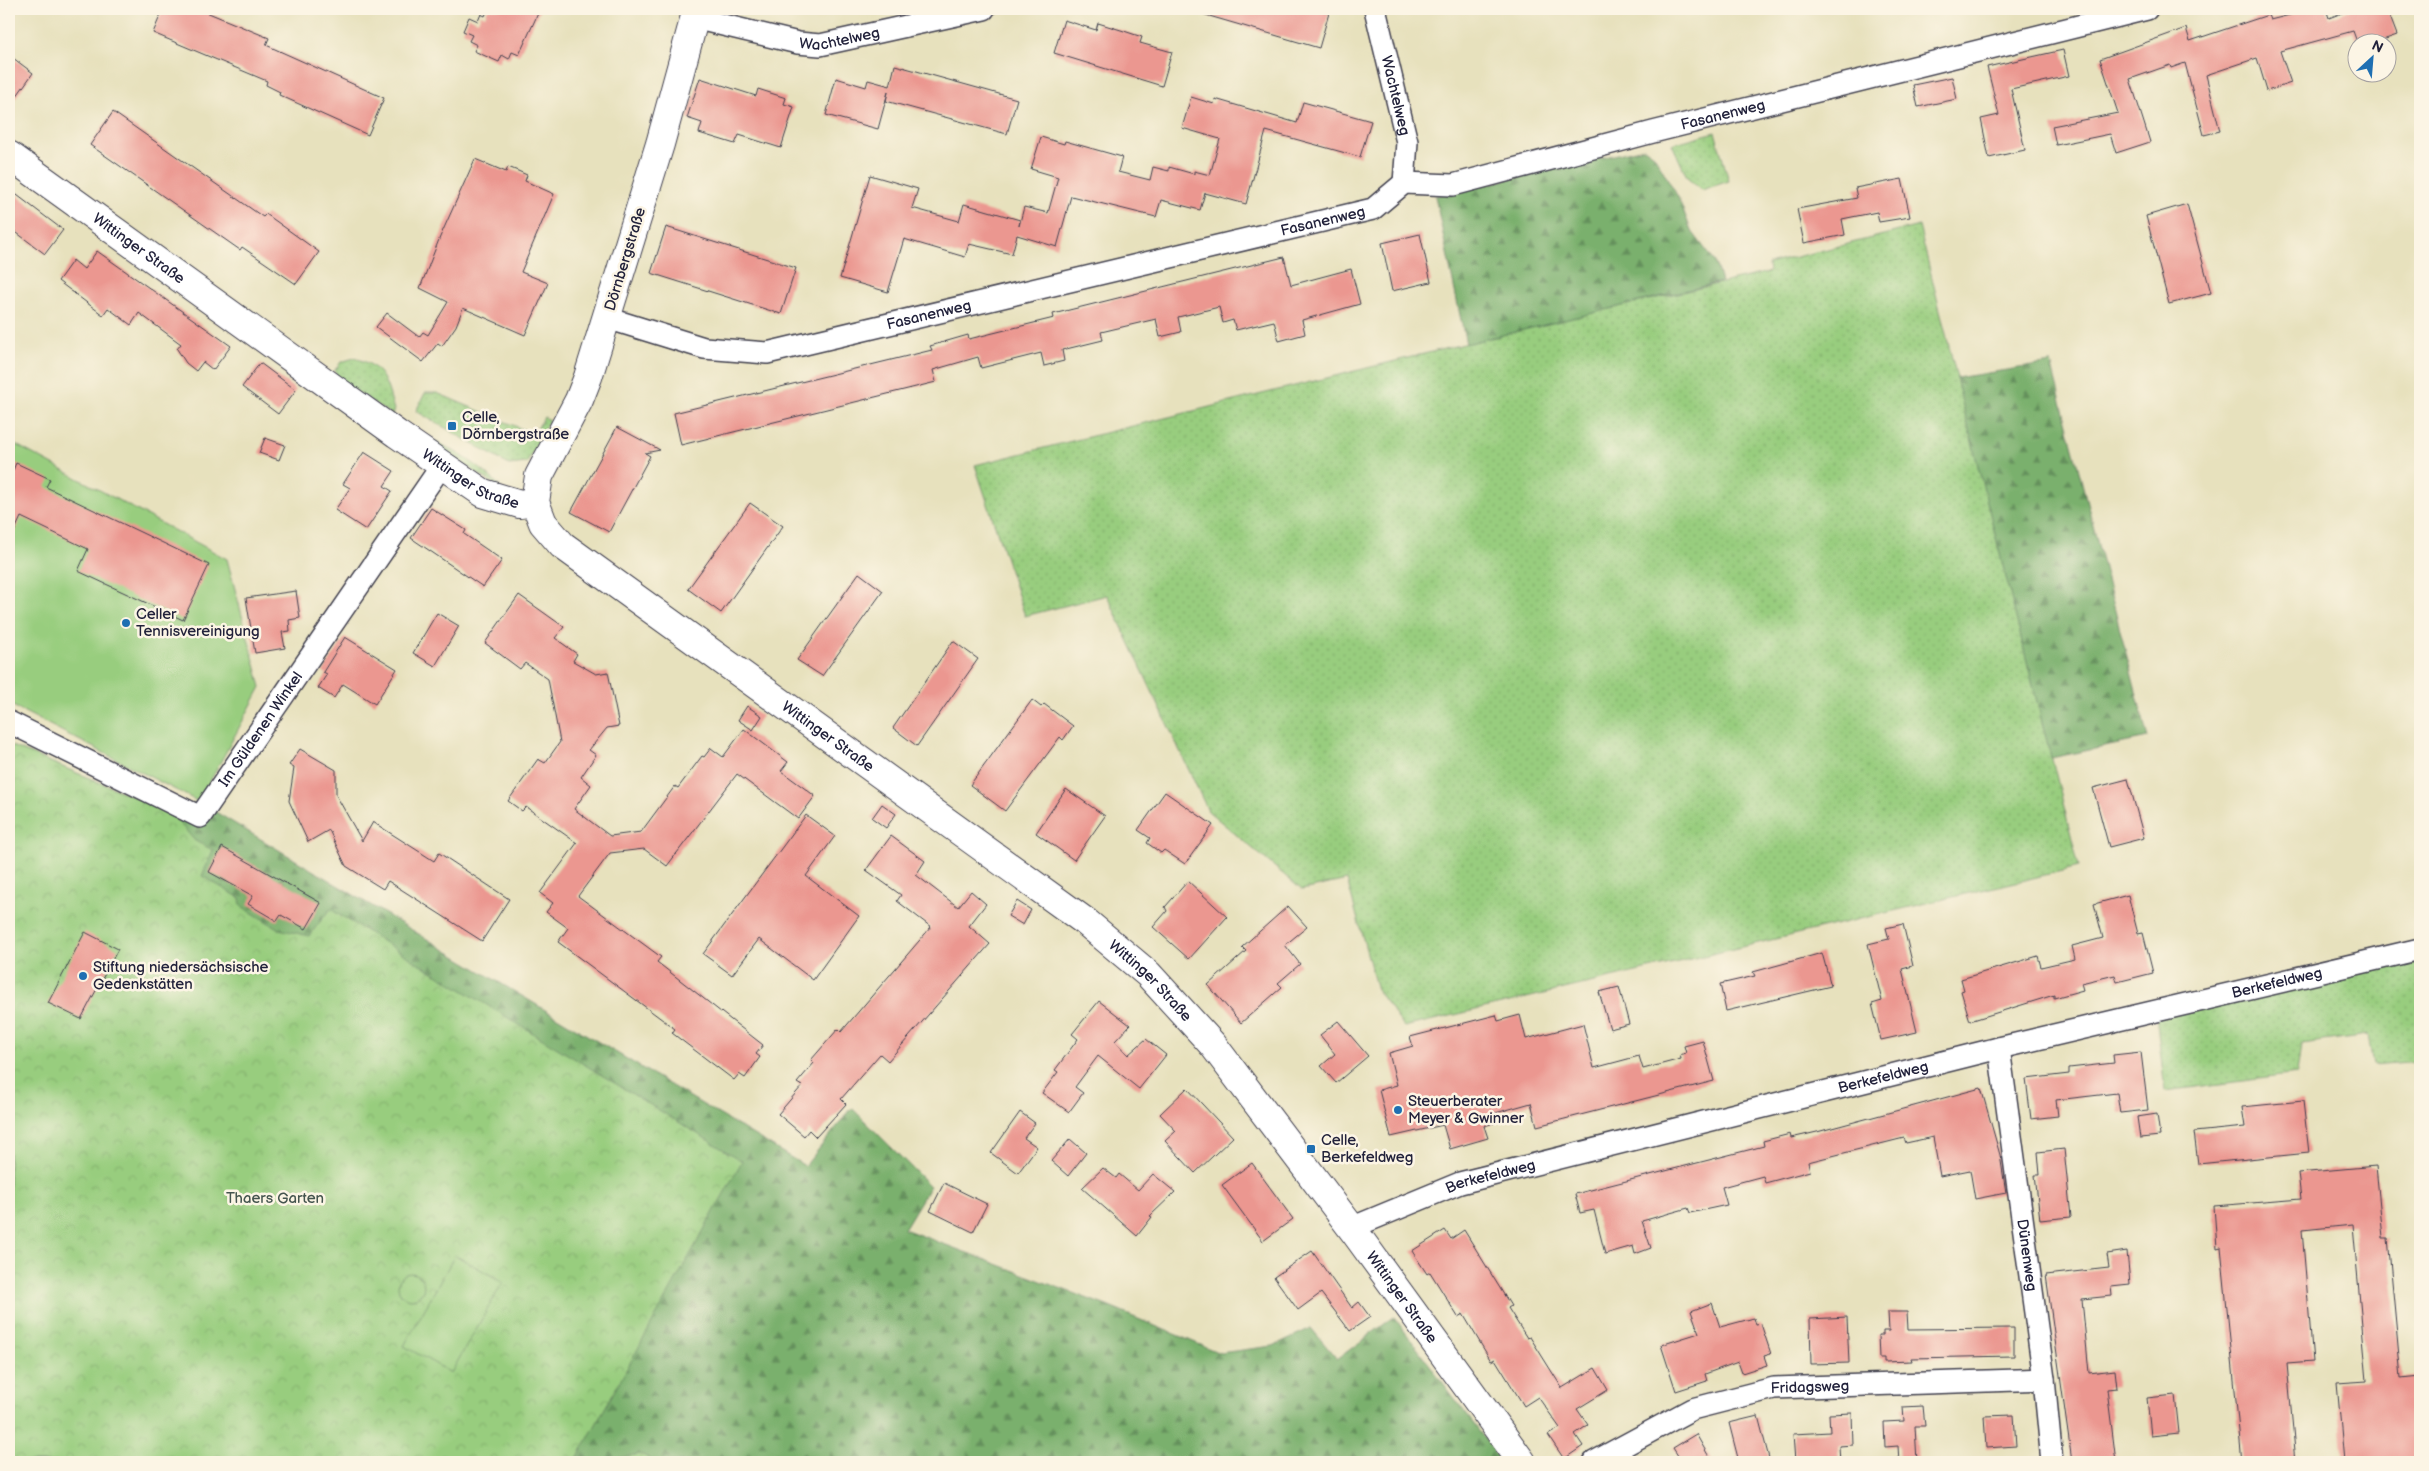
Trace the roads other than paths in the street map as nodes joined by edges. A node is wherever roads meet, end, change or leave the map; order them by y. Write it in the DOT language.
graph roads {
  1 [pos="984,9"];
  2 [pos="1375,9"];
  3 [pos="2147,9"];
  4 [pos="696,13"];
  5 [pos="9,155"];
  6 [pos="1404,183"];
  7 [pos="607,318"];
  8 [pos="442,465"];
  9 [pos="535,502"];
  10 [pos="9,722"];
  11 [pos="2420,949"];
  12 [pos="1999,1048"];
  13 [pos="1351,1228"];
  14 [pos="2044,1379"];
  15 [pos="1522,1462"];
  16 [pos="1594,1462"];
  17 [pos="2052,1462"];
  1 -- 4 [label="street, Wachtelweg"];
  2 -- 6 [label="street, Wachtelweg"];
  3 -- 6 [label="street, Fasanenweg"];
  4 -- 7 [label="main road, Dörnbergstraße"];
  5 -- 8 [label="main road, Wittinger Straße"];
  6 -- 7 [label="street, Fasanenweg"];
  7 -- 9 [label="main road, Dörnbergstraße"];
  8 -- 9 [label="main road, Wittinger Straße"];
  8 -- 10 [label="street, Im Güldenen Winkel"];
  9 -- 13 [label="main road, Wittinger Straße"];
  11 -- 12 [label="street, Berkefeldweg"];
  12 -- 13 [label="street, Berkefeldweg"];
  12 -- 14 [label="street, Dünenweg"];
  13 -- 15 [label="main road, Wittinger Straße"];
  14 -- 16 [label="street, Fridagsweg"];
  14 -- 17 [label="street, Dünenweg"];
}
